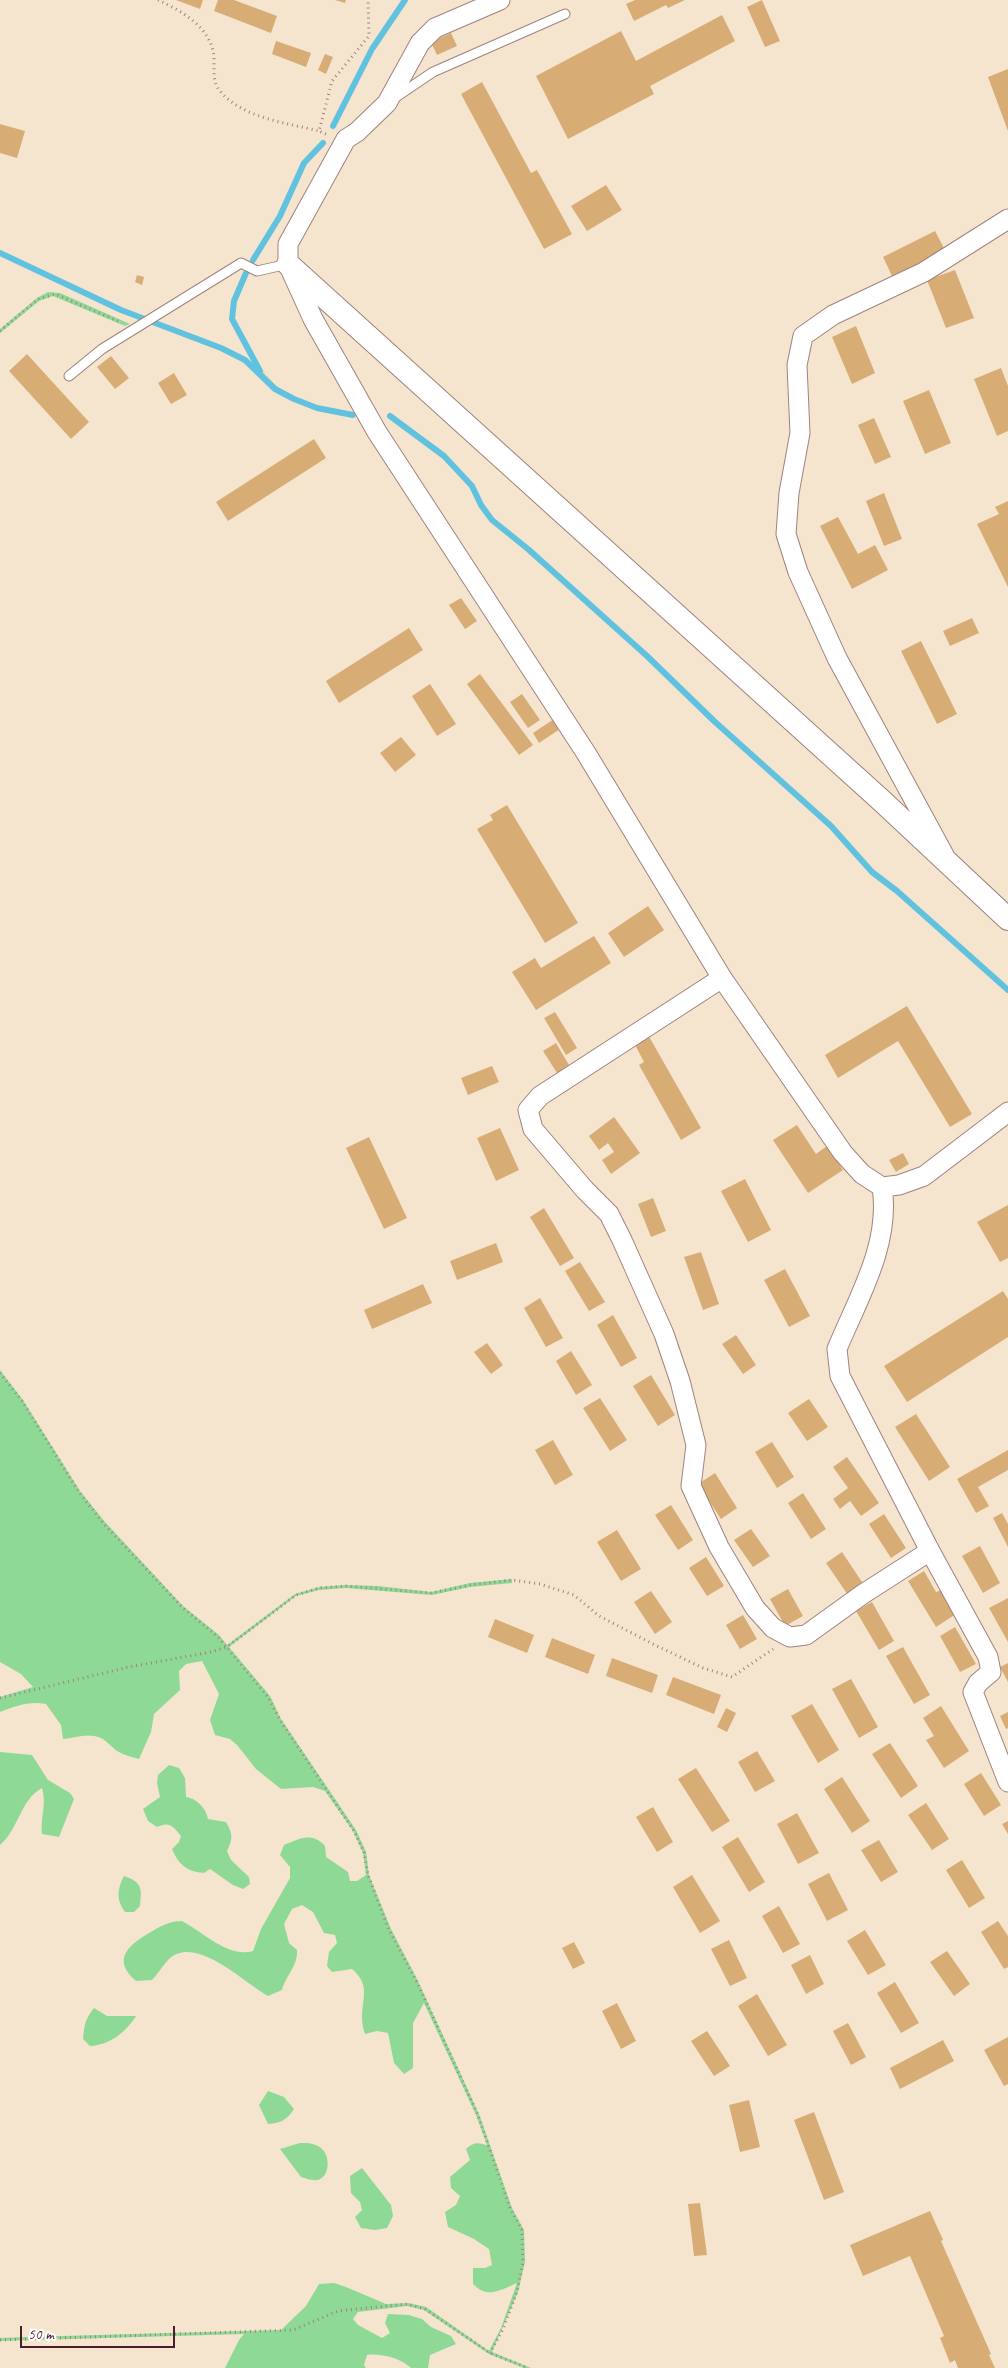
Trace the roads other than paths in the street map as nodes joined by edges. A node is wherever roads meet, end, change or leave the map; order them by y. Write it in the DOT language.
graph roads {
  1 [pos="500,0"];
  2 [pos="565,14"];
  3 [pos="387,103"];
  4 [pos="1008,220"];
  5 [pos="288,264"];
  6 [pos="69,376"];
  7 [pos="948,863"];
  8 [pos="1008,919"];
  9 [pos="722,978"];
  10 [pos="1008,1112"];
  11 [pos="882,1187"];
  12 [pos="930,1551"];
  13 [pos="1008,1782"];
  1 -- 3 [label="street"];
  2 -- 3 [label="lane"];
  3 -- 5 [label="street"];
  4 -- 7 [label="street"];
  5 -- 6 [label="lane"];
  5 -- 7 [label="street"];
  5 -- 9 [label="street"];
  7 -- 8 [label="street"];
  9 -- 11 [label="street"];
  9 -- 12 [label="street"];
  10 -- 11 [label="street"];
  11 -- 12 [label="street"];
  12 -- 13 [label="street"];
}
